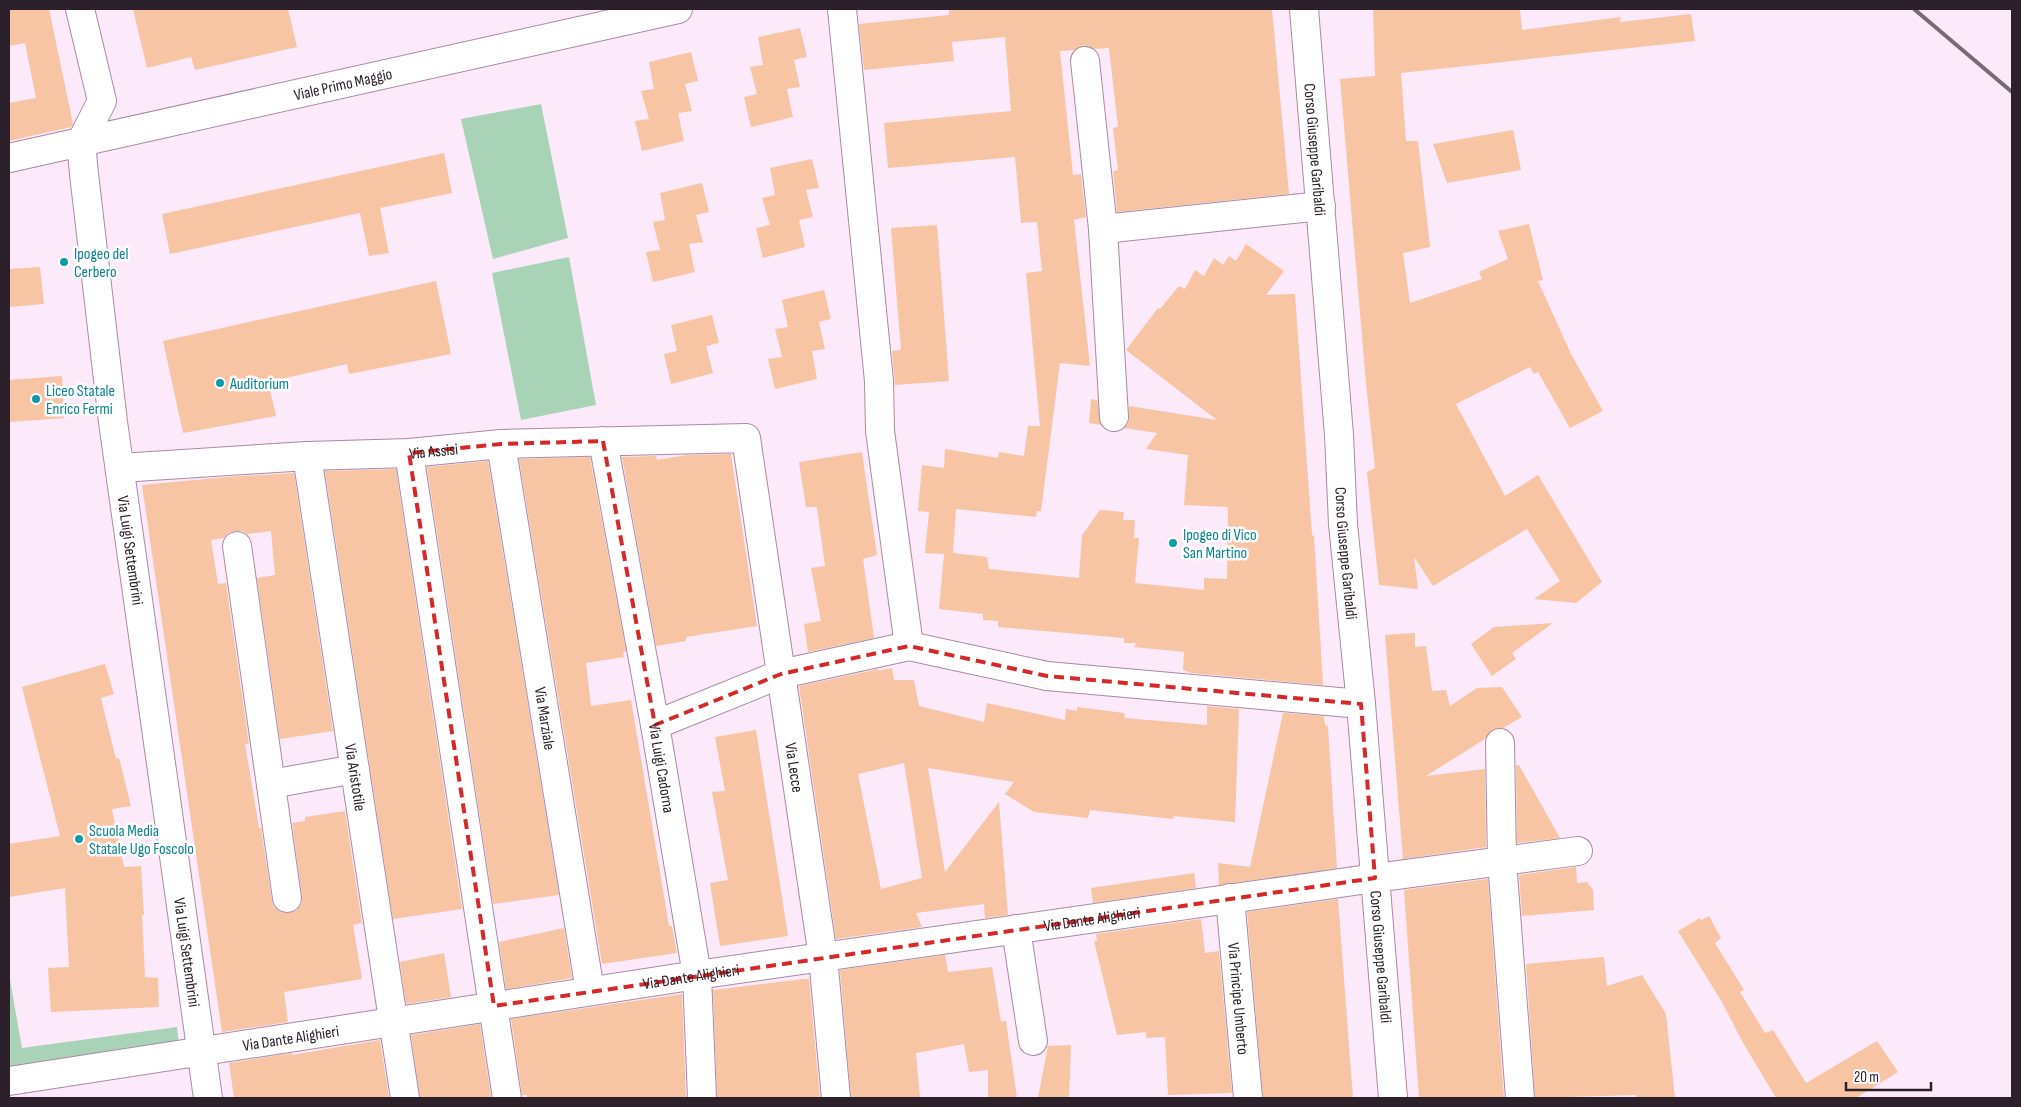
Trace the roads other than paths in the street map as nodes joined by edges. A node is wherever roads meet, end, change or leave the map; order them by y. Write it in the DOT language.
graph roads {
  1 [pos="80,9"];
  2 [pos="678,9"];
  3 [pos="842,9"];
  4 [pos="1304,9"];
  5 [pos="1085,62"];
  6 [pos="81,142"];
  7 [pos="9,158"];
  8 [pos="1321,206"];
  9 [pos="1103,229"];
  10 [pos="1114,416"];
  11 [pos="746,438"];
  12 [pos="603,441"];
  13 [pos="501,444"];
  14 [pos="409,453"];
  15 [pos="307,456"];
  16 [pos="120,468"];
  17 [pos="236,546"];
  18 [pos="909,646"];
  19 [pos="781,674"];
  20 [pos="1361,704"];
  21 [pos="655,725"];
  22 [pos="1500,743"];
  23 [pos="355,769"];
  24 [pos="271,784"];
  25 [pos="1578,851"];
  26 [pos="1502,861"];
  27 [pos="1375,878"];
  28 [pos="287,898"];
  29 [pos="1230,898"];
  30 [pos="1016,929"];
  31 [pos="823,957"];
  32 [pos="697,975"];
  33 [pos="590,991"];
  34 [pos="494,1006"];
  35 [pos="393,1022"];
  36 [pos="1033,1042"];
  37 [pos="202,1052"];
  38 [pos="9,1081"];
  39 [pos="208,1098"];
  40 [pos="405,1098"];
  41 [pos="508,1098"];
  42 [pos="702,1098"];
  43 [pos="836,1098"];
  44 [pos="1248,1098"];
  45 [pos="1393,1098"];
  46 [pos="1520,1098"];
  1 -- 6 [label="street"];
  2 -- 6 [label="street, Viale Primo Maggio"];
  3 -- 18 [label="street"];
  4 -- 8 [label="street, Corso Giuseppe Garibaldi"];
  5 -- 9 [label="street"];
  6 -- 7 [label="street, Viale Primo Maggio"];
  6 -- 16 [label="street, Via Luigi Settembrini"];
  8 -- 9 [label="street"];
  8 -- 20 [label="street, Corso Giuseppe Garibaldi"];
  9 -- 10 [label="street"];
  11 -- 12 [label="street, Via Assisi"];
  11 -- 19 [label="street, Via Lecce"];
  12 -- 13 [label="street, Via Assisi"];
  12 -- 21 [label="street, Via Luigi Cadorna"];
  13 -- 14 [label="street, Via Assisi"];
  13 -- 33 [label="street, Via Marziale"];
  14 -- 15 [label="street, Via Assisi"];
  14 -- 34 [label="street"];
  15 -- 16 [label="street, Via Assisi"];
  15 -- 23 [label="street, Via Aristotile"];
  16 -- 37 [label="street, Via Luigi Settembrini"];
  17 -- 24 [label="street"];
  18 -- 19 [label="street"];
  18 -- 20 [label="street"];
  19 -- 21 [label="street"];
  19 -- 31 [label="street, Via Lecce"];
  20 -- 27 [label="street, Corso Giuseppe Garibaldi"];
  21 -- 32 [label="street, Via Luigi Cadorna"];
  22 -- 26 [label="street"];
  23 -- 24 [label="street"];
  23 -- 35 [label="street, Via Aristotile"];
  24 -- 28 [label="street"];
  25 -- 26 [label="street, Via Dante Alighieri"];
  26 -- 27 [label="street, Via Dante Alighieri"];
  26 -- 46 [label="street"];
  27 -- 29 [label="street, Via Dante Alighieri"];
  27 -- 45 [label="street, Corso Giuseppe Garibaldi"];
  29 -- 30 [label="street, Via Dante Alighieri"];
  29 -- 44 [label="street, Via Principe Umberto"];
  30 -- 31 [label="street, Via Dante Alighieri"];
  30 -- 36 [label="street"];
  31 -- 32 [label="street, Via Dante Alighieri"];
  31 -- 43 [label="street, Via Lecce"];
  32 -- 33 [label="street, Via Dante Alighieri"];
  32 -- 42 [label="street, Via Luigi Cadorna"];
  33 -- 34 [label="street, Via Dante Alighieri"];
  34 -- 35 [label="street, Via Dante Alighieri"];
  34 -- 41 [label="street"];
  35 -- 37 [label="street, Via Dante Alighieri"];
  35 -- 40 [label="street, Via Aristotile"];
  37 -- 38 [label="street, Via Dante Alighieri"];
  37 -- 39 [label="street, Via Luigi Settembrini"];
}
